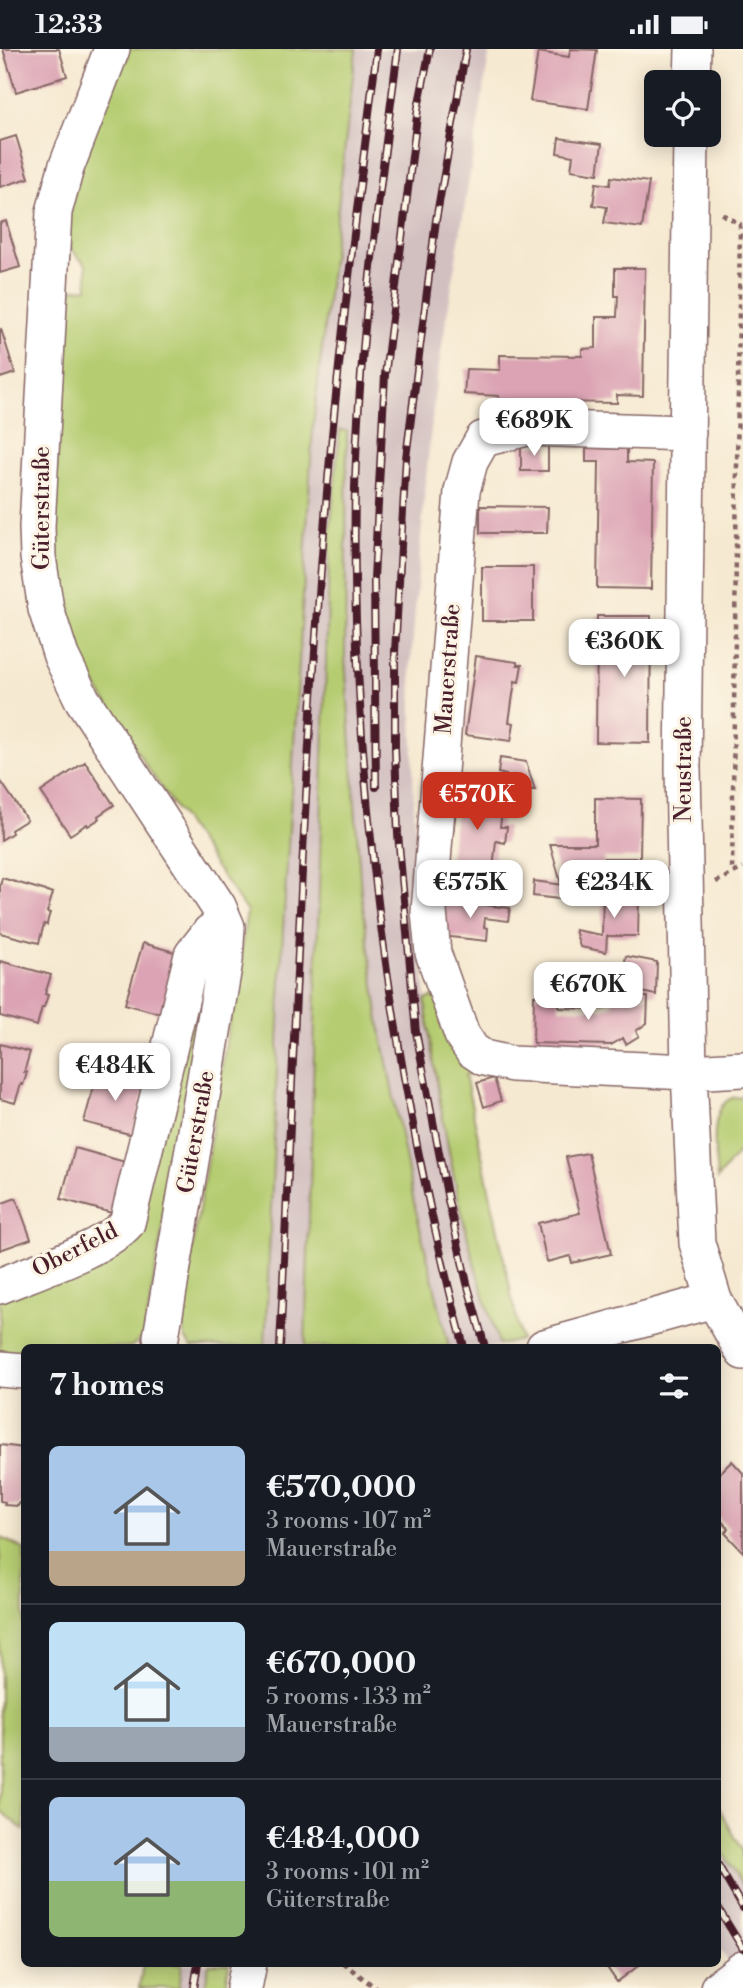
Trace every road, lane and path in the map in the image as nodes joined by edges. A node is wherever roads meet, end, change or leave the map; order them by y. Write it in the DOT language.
graph roads {
  1 [pos="112,49"];
  2 [pos="693,49"];
  3 [pos="692,70"];
  4 [pos="691,147"];
  5 [pos="691,196"];
  6 [pos="740,417"];
  7 [pos="688,433"];
  8 [pos="743,630"];
  9 [pos="735,635"];
  10 [pos="732,873"];
  11 [pos="227,927"];
  12 [pos="743,1069"];
  13 [pos="690,1072"];
  14 [pos="133,1199"];
  15 [pos="0,1286"];
  16 [pos="714,1300"];
  17 [pos="159,1344"];
  18 [pos="555,1344"];
  19 [pos="743,1352"];
  20 [pos="0,1369"];
  21 [pos="21,1371"];
  22 [pos="248,1967"];
  23 [pos="348,1967"];
  24 [pos="743,1969"];
  25 [pos="244,1988"];
  26 [pos="376,1988"];
  27 [pos="718,1988"];
  1 -- 11 [label="street, Güterstraße"];
  2 -- 3 [label="street"];
  4 -- 5 [label="street, Neustraße"];
  5 -- 6 [label="path"];
  5 -- 7 [label="street, Neustraße"];
  6 -- 9 [label="path"];
  7 -- 13 [label="street, Neustraße"];
  7 -- 13 [label="street, Mauerstraße"];
  8 -- 9 [label="path"];
  9 -- 10 [label="path"];
  11 -- 14 [label="street, Güterstraße"];
  11 -- 17 [label="street, Güterstraße"];
  12 -- 13 [label="street, Mauerstraße"];
  13 -- 16 [label="street, Neustraße"];
  14 -- 15 [label="street, Oberfeld"];
  16 -- 18 [label="street"];
  16 -- 19 [label="street, Neustraße"];
  20 -- 21 [label="street"];
  22 -- 25 [label="street"];
  23 -- 26 [label="path"];
  24 -- 27 [label="street"];
}
